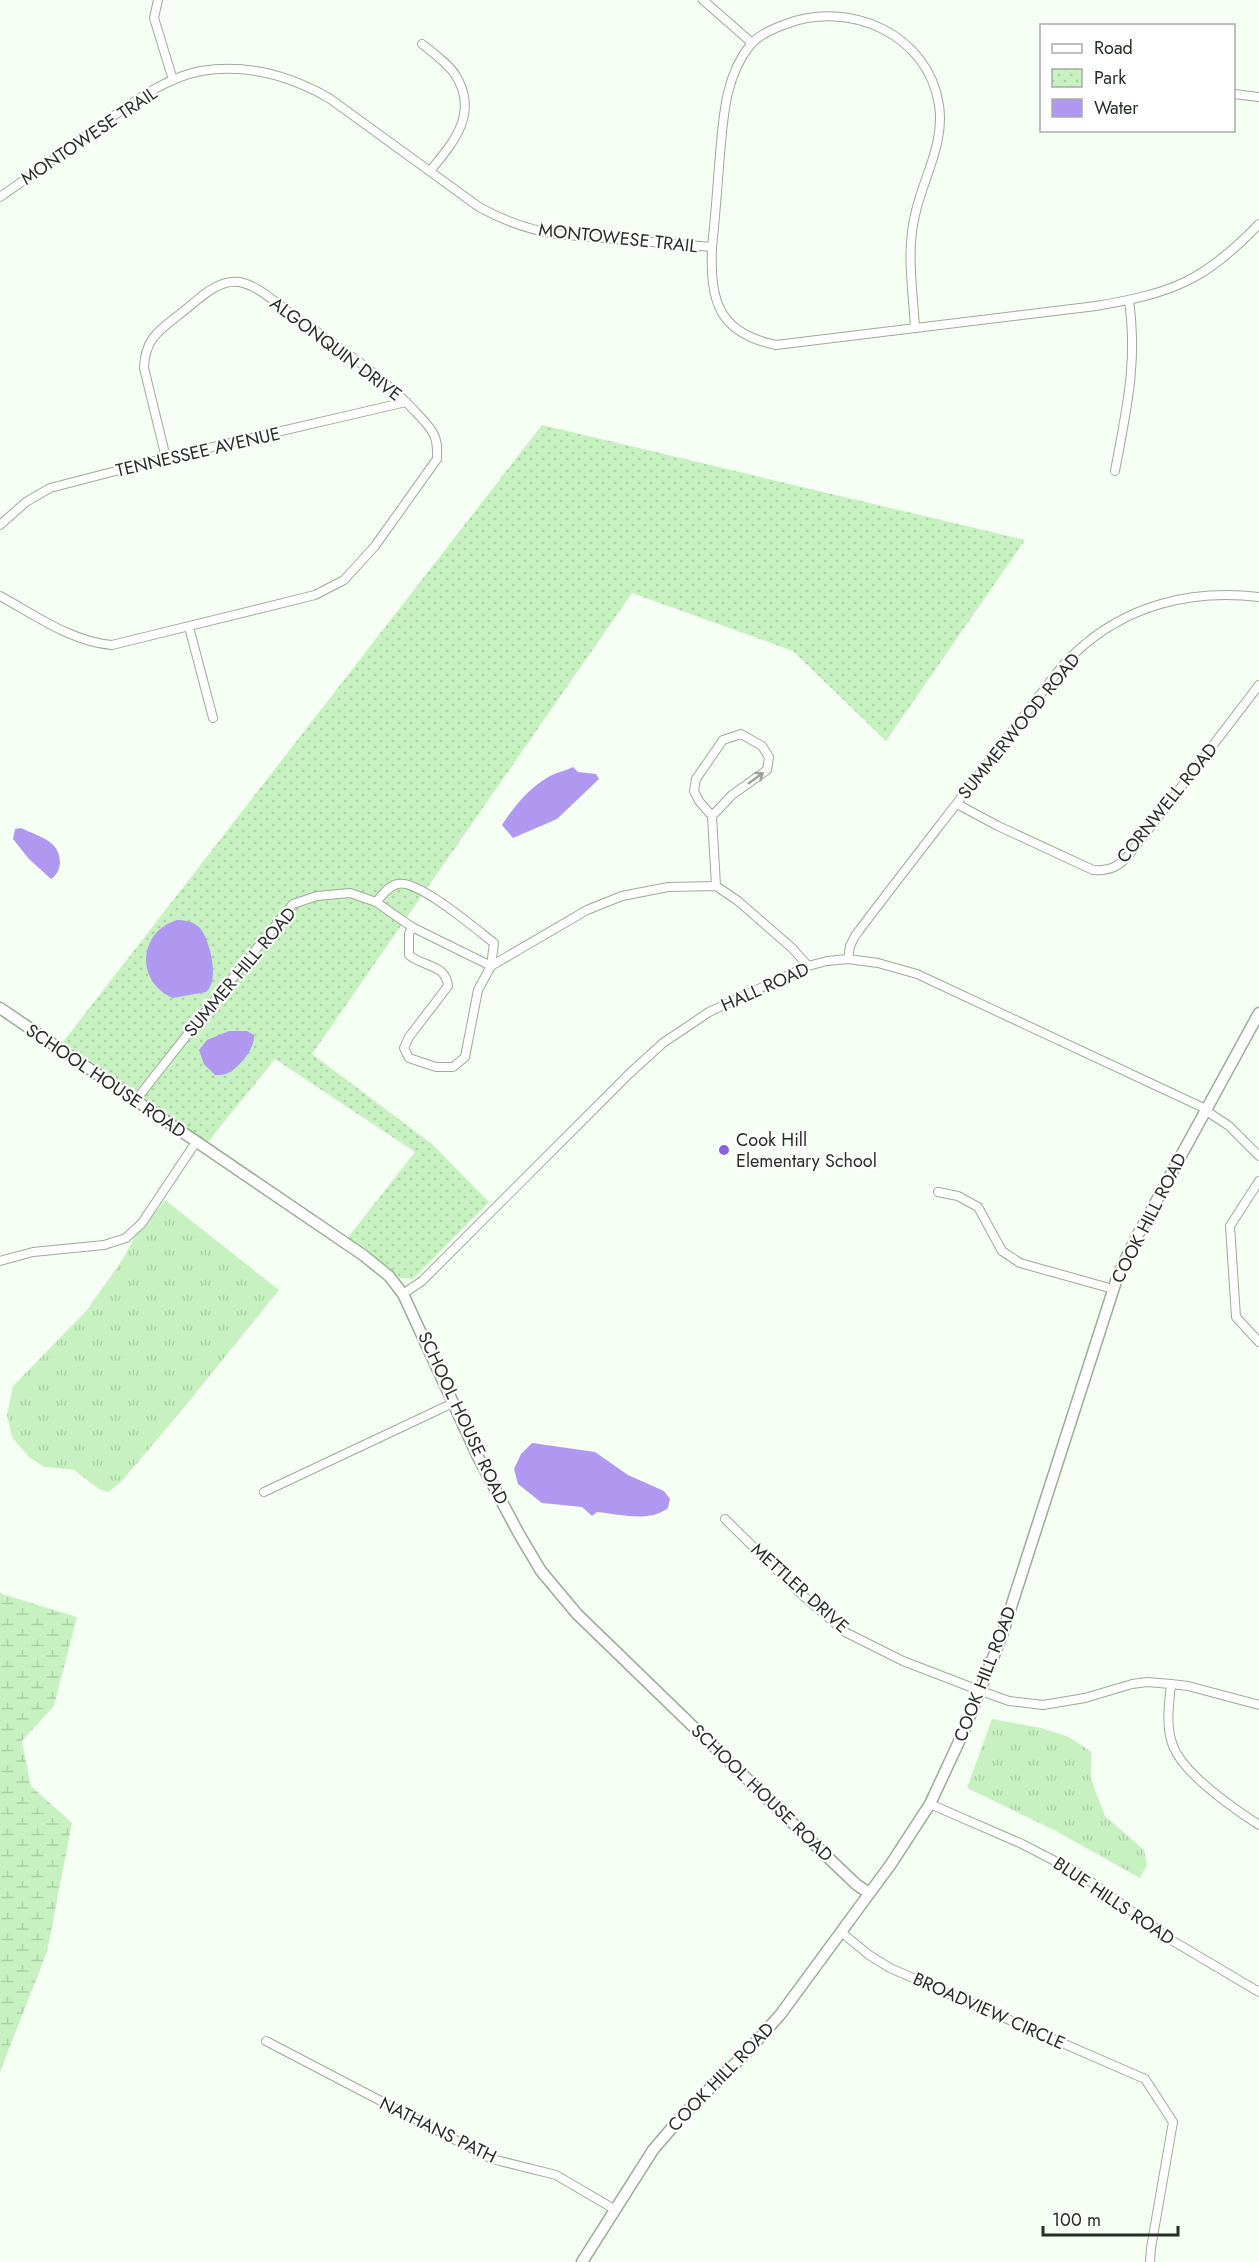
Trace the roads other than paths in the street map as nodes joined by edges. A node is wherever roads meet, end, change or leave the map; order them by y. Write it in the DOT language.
graph roads {
  1 [pos="158,0"];
  2 [pos="703,0"];
  3 [pos="752,43"];
  4 [pos="422,44"];
  5 [pos="173,80"];
  6 [pos="1235,93"];
  7 [pos="1259,97"];
  8 [pos="430,171"];
  9 [pos="0,197"];
  10 [pos="1259,224"];
  11 [pos="712,247"];
  12 [pos="1129,300"];
  13 [pos="915,328"];
  14 [pos="406,402"];
  15 [pos="166,458"];
  16 [pos="1115,471"];
  17 [pos="0,525"];
  18 [pos="0,596"];
  19 [pos="1259,597"];
  20 [pos="189,627"];
  21 [pos="1259,686"];
  22 [pos="213,718"];
  23 [pos="957,804"];
  24 [pos="712,816"];
  25 [pos="716,886"];
  26 [pos="376,902"];
  27 [pos="412,927"];
  28 [pos="848,960"];
  29 [pos="491,966"];
  30 [pos="808,966"];
  31 [pos="0,1008"];
  32 [pos="1259,1014"];
  33 [pos="135,1101"];
  34 [pos="1206,1110"];
  35 [pos="196,1142"];
  36 [pos="1259,1156"];
  37 [pos="1259,1181"];
  38 [pos="938,1192"];
  39 [pos="0,1262"];
  40 [pos="1113,1289"];
  41 [pos="403,1294"];
  42 [pos="1259,1342"];
  43 [pos="453,1403"];
  44 [pos="264,1492"];
  45 [pos="725,1518"];
  46 [pos="1171,1684"];
  47 [pos="981,1691"];
  48 [pos="1259,1705"];
  49 [pos="930,1804"];
  50 [pos="1259,1825"];
  51 [pos="869,1893"];
  52 [pos="841,1932"];
  53 [pos="1259,1992"];
  54 [pos="266,2041"];
  55 [pos="614,2209"];
  56 [pos="582,2262"];
  57 [pos="1150,2262"];
  1 -- 5 [label="street"];
  2 -- 3 [label="street"];
  3 -- 11 [label="street"];
  3 -- 13 [label="street"];
  4 -- 8 [label="street"];
  5 -- 8 [label="street, MONTOWESE TRAIL"];
  5 -- 9 [label="street, MONTOWESE TRAIL"];
  6 -- 7 [label="street"];
  8 -- 11 [label="street, MONTOWESE TRAIL"];
  10 -- 12 [label="street, MONTOWESE TRAIL"];
  11 -- 13 [label="street, MONTOWESE TRAIL"];
  12 -- 13 [label="street, MONTOWESE TRAIL"];
  12 -- 16 [label="street"];
  14 -- 15 [label="street, TENNESSEE AVENUE"];
  14 -- 15 [label="street, ALGONQUIN DRIVE"];
  14 -- 20 [label="street, ALGONQUIN DRIVE"];
  15 -- 17 [label="street, TENNESSEE AVENUE"];
  18 -- 20 [label="street, ALGONQUIN DRIVE"];
  19 -- 23 [label="street, SUMMERWOOD ROAD"];
  20 -- 22 [label="street"];
  21 -- 23 [label="street, CORNWELL ROAD"];
  23 -- 28 [label="street, SUMMERWOOD ROAD"];
  24 -- 24 [label="street, one-way"];
  24 -- 25 [label="street"];
  25 -- 29 [label="street"];
  25 -- 30 [label="street"];
  26 -- 27 [label="street, SUMMER HILL ROAD"];
  26 -- 29 [label="street"];
  26 -- 33 [label="street, SUMMER HILL ROAD"];
  27 -- 29 [label="street, SUMMER HILL ROAD"];
  27 -- 29 [label="street"];
  28 -- 30 [label="street, HALL ROAD"];
  28 -- 34 [label="street, HALL ROAD"];
  30 -- 41 [label="street, HALL ROAD"];
  31 -- 33 [label="street, SCHOOL HOUSE ROAD"];
  32 -- 34 [label="street, COOK HILL ROAD"];
  33 -- 35 [label="street, SCHOOL HOUSE ROAD"];
  34 -- 36 [label="street, HALL ROAD"];
  34 -- 40 [label="street, COOK HILL ROAD"];
  35 -- 39 [label="street"];
  35 -- 41 [label="street, SCHOOL HOUSE ROAD"];
  37 -- 42 [label="street"];
  38 -- 40 [label="street"];
  40 -- 47 [label="street, COOK HILL ROAD"];
  41 -- 43 [label="street, SCHOOL HOUSE ROAD"];
  43 -- 44 [label="street"];
  43 -- 51 [label="street, SCHOOL HOUSE ROAD"];
  45 -- 47 [label="street, METTLER DRIVE"];
  46 -- 47 [label="street, METTLER DRIVE"];
  46 -- 48 [label="street, METTLER DRIVE"];
  46 -- 50 [label="street"];
  47 -- 49 [label="street, COOK HILL ROAD"];
  49 -- 51 [label="street, COOK HILL ROAD"];
  49 -- 53 [label="street, BLUE HILLS ROAD"];
  51 -- 52 [label="street, COOK HILL ROAD"];
  52 -- 55 [label="street, COOK HILL ROAD"];
  52 -- 57 [label="street, BROADVIEW CIRCLE"];
  54 -- 55 [label="street, NATHANS PATH"];
  55 -- 56 [label="street, COOK HILL ROAD"];
}
